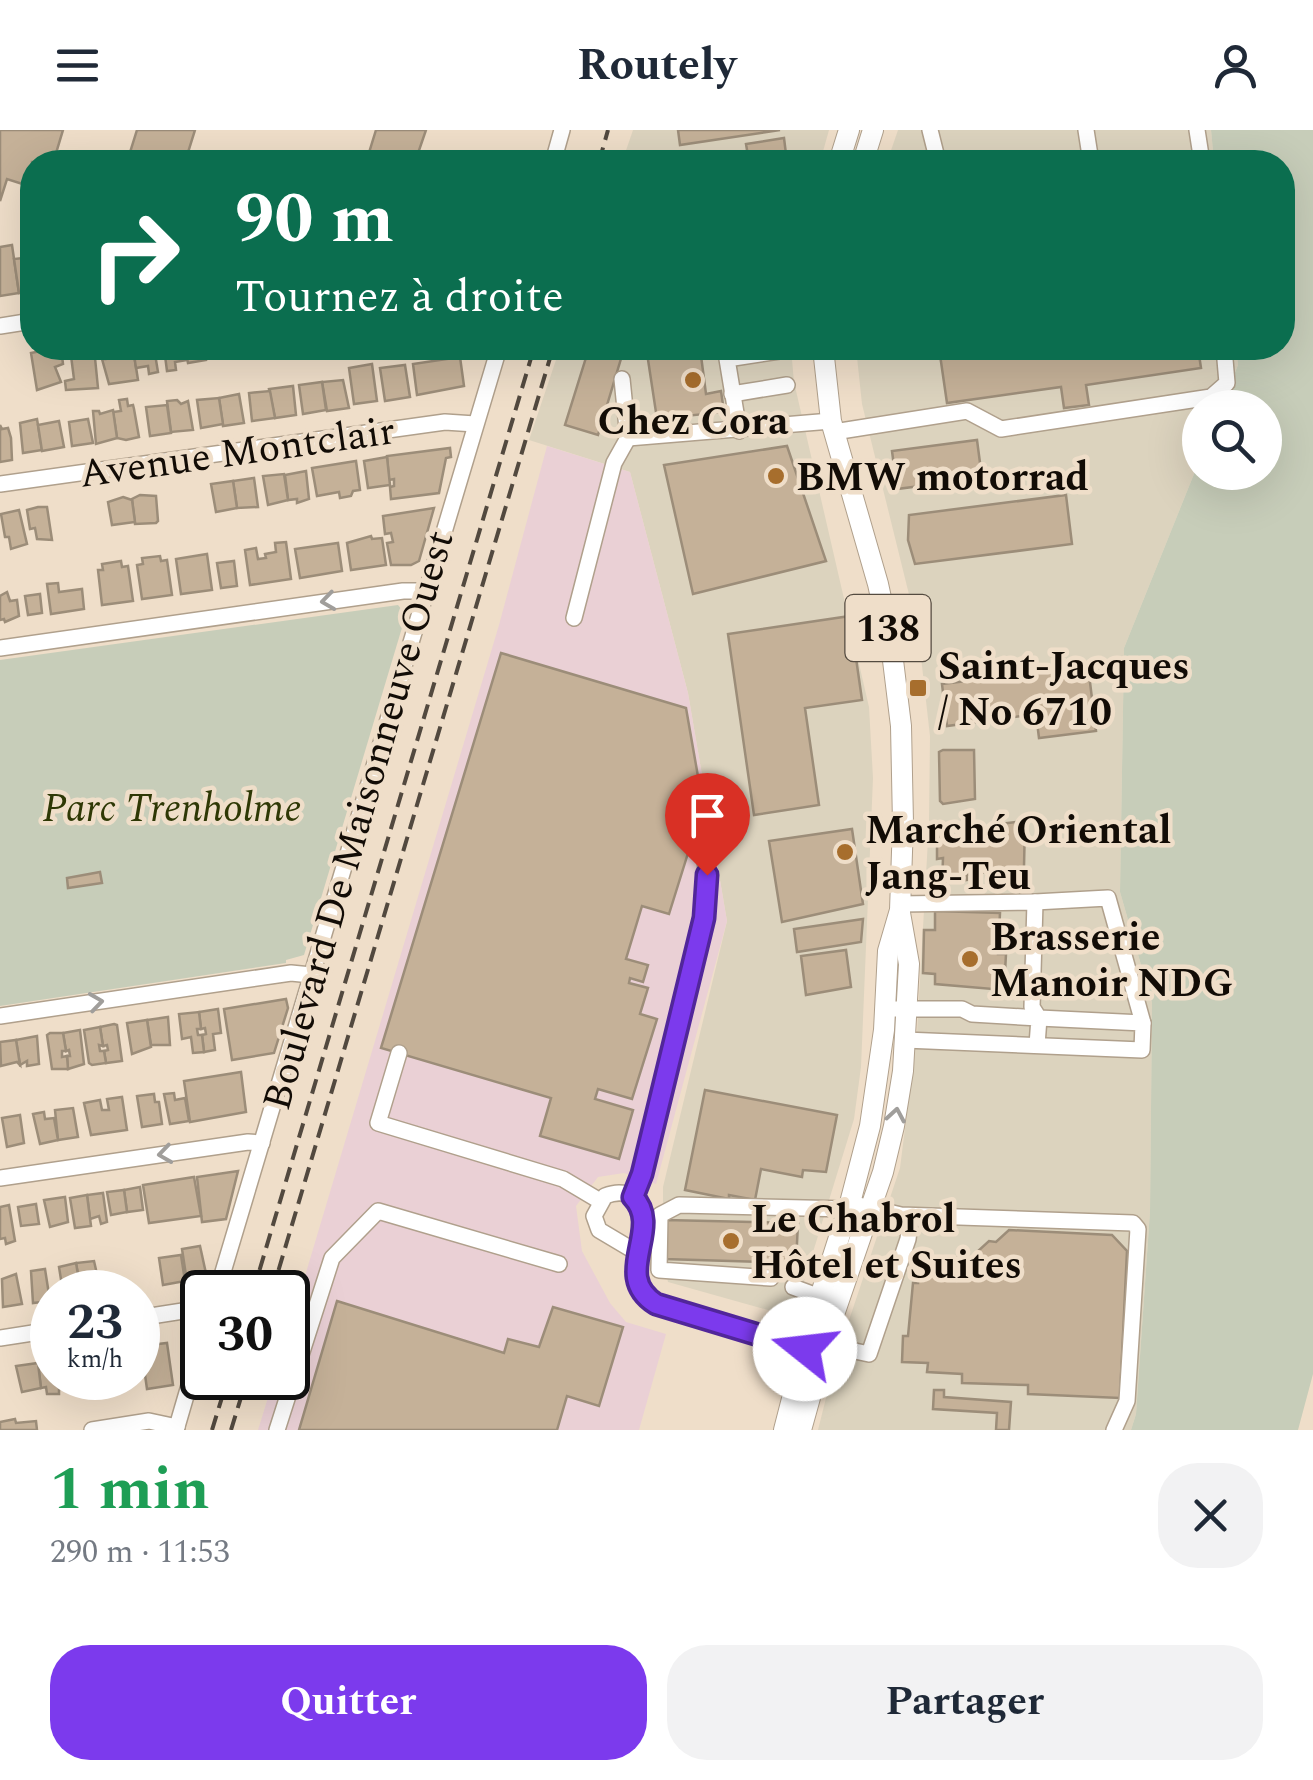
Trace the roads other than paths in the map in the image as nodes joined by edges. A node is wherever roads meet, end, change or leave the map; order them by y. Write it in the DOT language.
graph roads {
  1 [pos="494,360"];
  2 [pos="726,360"];
  3 [pos="825,360"];
  4 [pos="1225,360"];
  5 [pos="622,379"];
  6 [pos="787,385"];
  7 [pos="732,394"];
  8 [pos="474,424"];
  9 [pos="833,427"];
  10 [pos="739,430"];
  11 [pos="628,438"];
  12 [pos="0,484"];
  13 [pos="425,591"];
  14 [pos="574,618"];
  15 [pos="0,648"];
  16 [pos="704,848"];
  17 [pos="1036,902"];
  18 [pos="900,907"];
  19 [pos="310,975"];
  20 [pos="896,1010"];
  21 [pos="0,1016"];
  22 [pos="1039,1018"];
  23 [pos="1143,1023"];
  24 [pos="905,1040"];
  25 [pos="1036,1045"];
  26 [pos="400,1053"];
  27 [pos="262,1143"];
  28 [pos="0,1178"];
  29 [pos="633,1197"];
  30 [pos="600,1201"];
  31 [pos="849,1206"];
  32 [pos="872,1209"];
  33 [pos="911,1216"];
  34 [pos="636,1252"];
  35 [pos="559,1264"];
  36 [pos="224,1270"];
  37 [pos="771,1278"];
  38 [pos="793,1286"];
  39 [pos="820,1297"];
  40 [pos="30,1333"];
  41 [pos="0,1338"];
  42 [pos="813,1351"];
  43 [pos="185,1400"];
  44 [pos="176,1429"];
  45 [pos="92,1430"];
  46 [pos="278,1430"];
  47 [pos="784,1430"];
  48 [pos="801,1430"];
  49 [pos="1114,1430"];
  1 -- 8 [label="street, Boulevard De Maisonneuve Ouest"];
  2 -- 7 [label="street"];
  3 -- 9 [label="main road, 138"];
  4 -- 9 [label="street"];
  5 -- 11 [label="street"];
  6 -- 7 [label="street"];
  7 -- 10 [label="street"];
  8 -- 12 [label="street, Avenue Montclair"];
  8 -- 13 [label="street, Boulevard De Maisonneuve Ouest"];
  9 -- 10 [label="street"];
  9 -- 18 [label="main road, 138"];
  10 -- 11 [label="street"];
  11 -- 14 [label="street"];
  13 -- 15 [label="street, one-way"];
  13 -- 19 [label="street, Boulevard De Maisonneuve Ouest"];
  16 -- 29 [label="street"];
  17 -- 18 [label="street"];
  17 -- 22 [label="street"];
  17 -- 23 [label="street"];
  18 -- 20 [label="main road, 138"];
  21 -- 19 [label="street, one-way"];
  19 -- 27 [label="street, Boulevard De Maisonneuve Ouest"];
  20 -- 22 [label="street"];
  20 -- 24 [label="main road, 138"];
  20 -- 31 [label="main road, 138"];
  22 -- 23 [label="street"];
  22 -- 25 [label="street"];
  23 -- 25 [label="street"];
  24 -- 25 [label="street"];
  32 -- 24 [label="main road, 138, one-way"];
  26 -- 30 [label="street"];
  27 -- 28 [label="street, one-way"];
  27 -- 36 [label="street, Boulevard De Maisonneuve Ouest"];
  29 -- 30 [label="street"];
  29 -- 34 [label="street"];
  30 -- 34 [label="street"];
  31 -- 32 [label="street"];
  31 -- 37 [label="street"];
  31 -- 39 [label="main road, 138"];
  32 -- 33 [label="street"];
  32 -- 42 [label="main road, 138"];
  33 -- 42 [label="street"];
  33 -- 49 [label="street"];
  34 -- 42 [label="street"];
  35 -- 46 [label="street"];
  38 -- 39 [label="street"];
  39 -- 42 [label="main road, 138"];
  40 -- 41 [label="street"];
  42 -- 47 [label="main road, 138"];
  42 -- 48 [label="main road, 138"];
  43 -- 44 [label="street"];
  44 -- 45 [label="street"];
}
